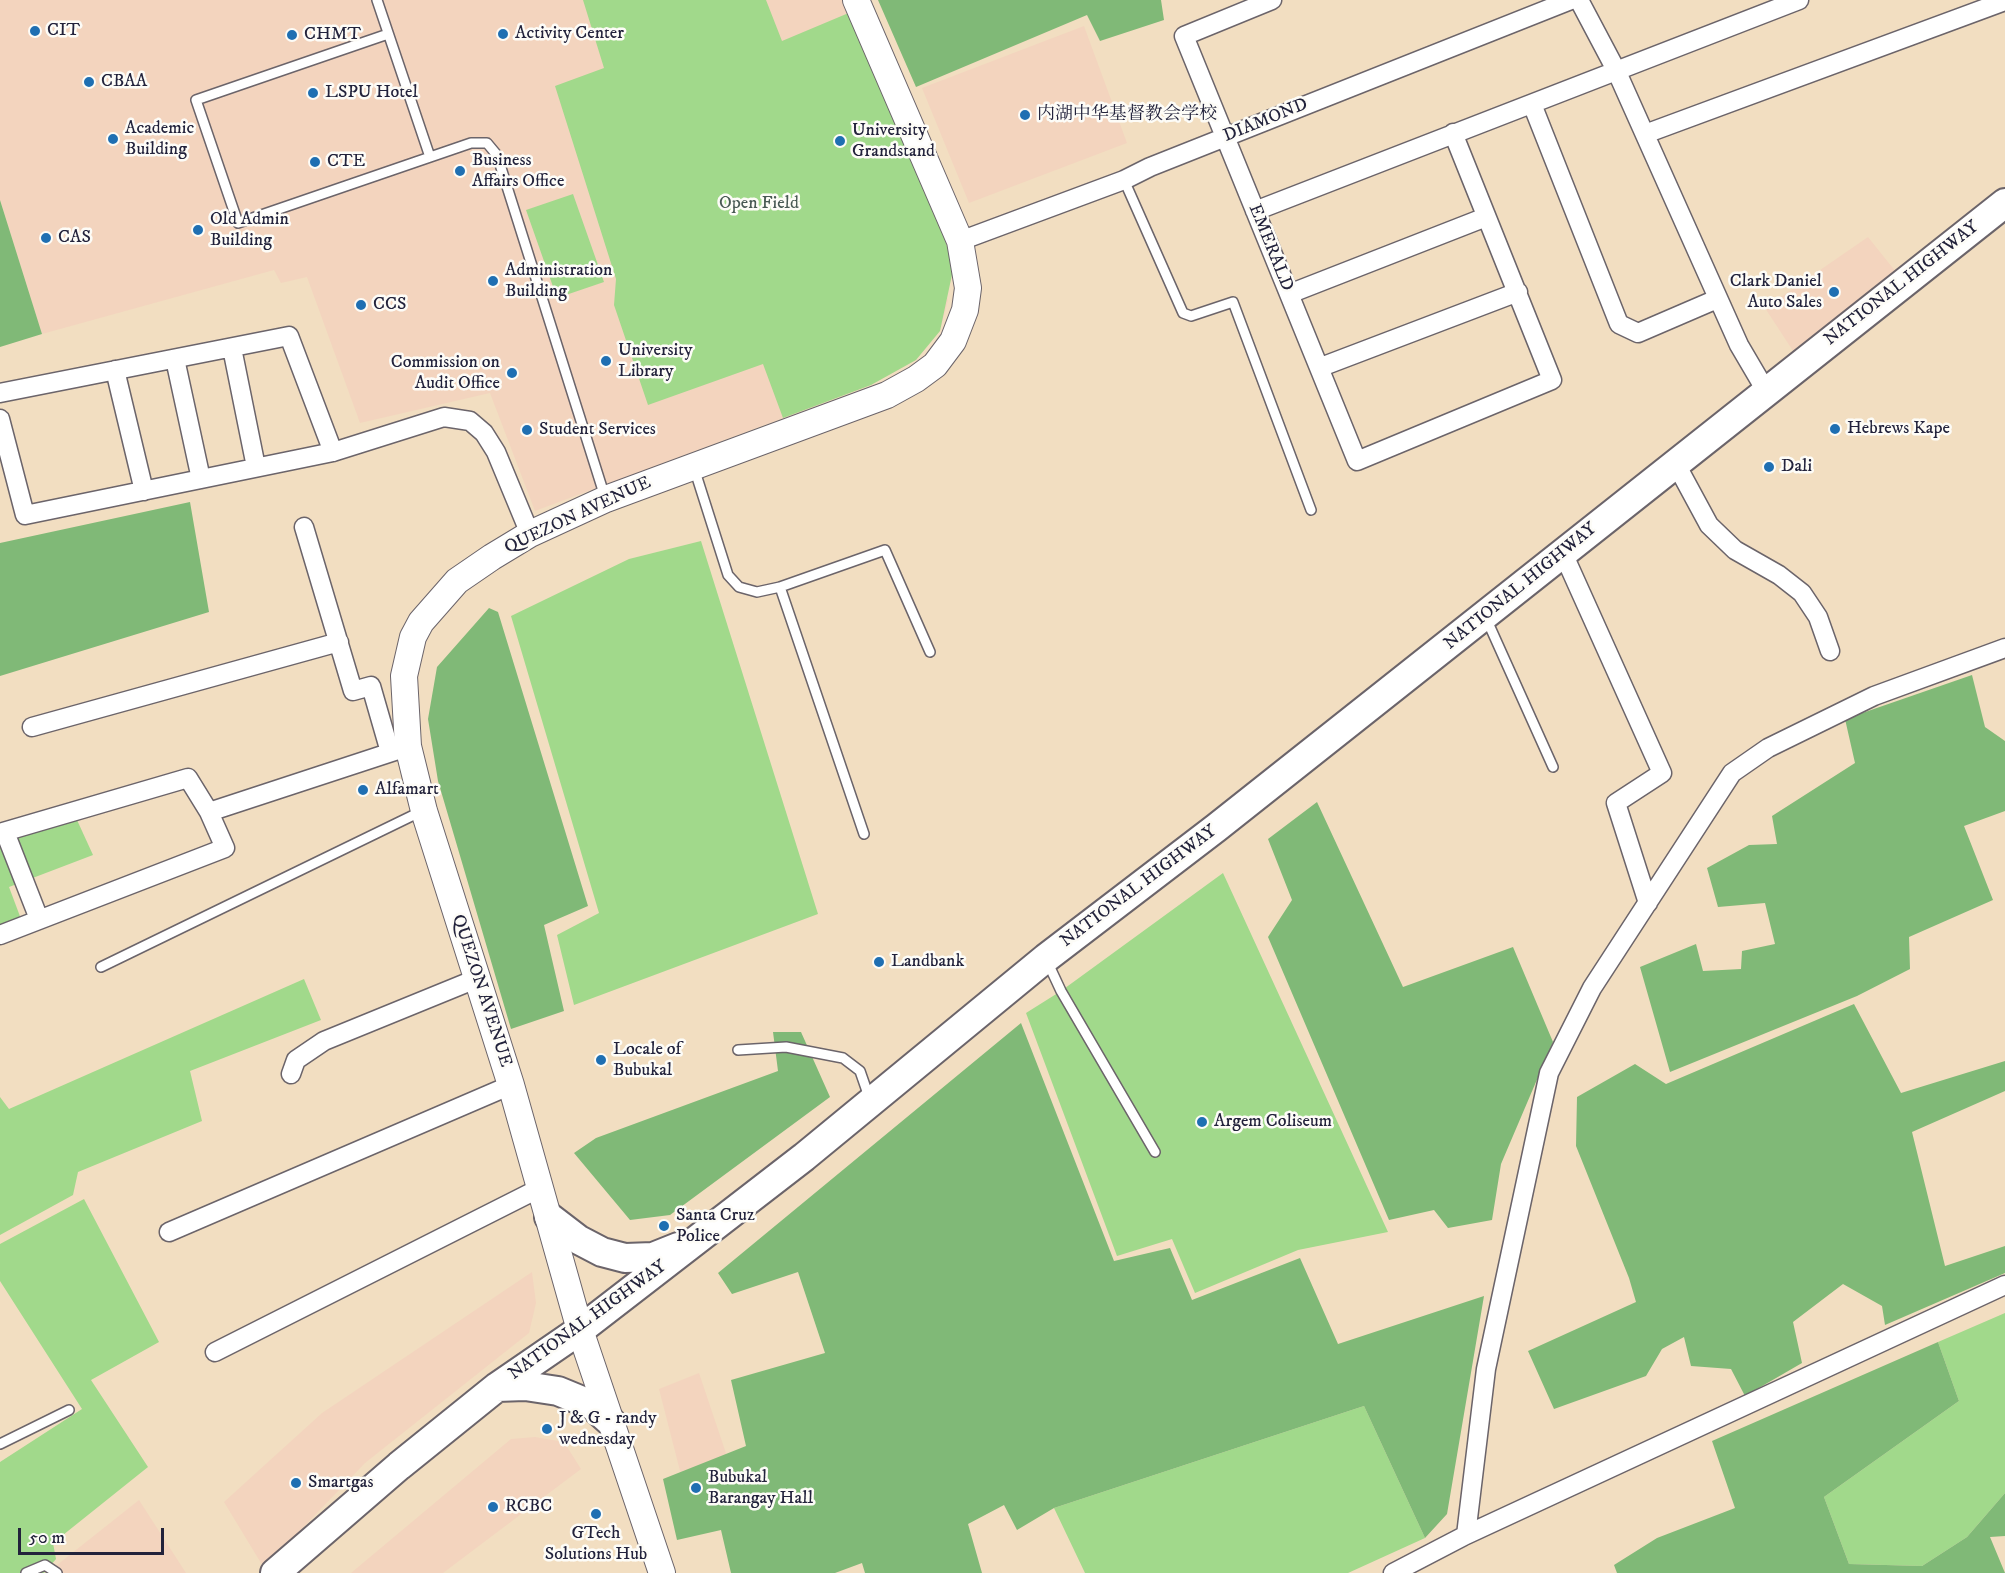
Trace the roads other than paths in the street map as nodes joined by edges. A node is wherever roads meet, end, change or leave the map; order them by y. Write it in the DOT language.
graph roads {
  1 [pos="377,0"];
  2 [pos="856,0"];
  3 [pos="1272,0"];
  4 [pos="1571,0"];
  5 [pos="1579,0"];
  6 [pos="1799,0"];
  7 [pos="2005,1"];
  8 [pos="388,34"];
  9 [pos="1616,70"];
  10 [pos="1532,104"];
  11 [pos="1453,133"];
  12 [pos="1645,134"];
  13 [pos="1226,137"];
  14 [pos="430,158"];
  15 [pos="1124,180"];
  16 [pos="2005,203"];
  17 [pos="1255,211"];
  18 [pos="1486,217"];
  19 [pos="960,242"];
  20 [pos="1518,292"];
  21 [pos="1289,294"];
  22 [pos="1717,298"];
  23 [pos="232,348"];
  24 [pos="175,359"];
  25 [pos="1321,368"];
  26 [pos="115,370"];
  27 [pos="1766,391"];
  28 [pos="0,393"];
  29 [pos="0,419"];
  30 [pos="333,452"];
  31 [pos="1676,464"];
  32 [pos="256,466"];
  33 [pos="693,466"];
  34 [pos="201,479"];
  35 [pos="144,491"];
  36 [pos="606,499"];
  37 [pos="1311,510"];
  38 [pos="304,527"];
  39 [pos="530,534"];
  40 [pos="1563,553"];
  41 [pos="780,587"];
  42 [pos="1486,616"];
  43 [pos="339,642"];
  44 [pos="2005,648"];
  45 [pos="1830,651"];
  46 [pos="930,652"];
  47 [pos="32,727"];
  48 [pos="399,749"];
  49 [pos="1553,767"];
  50 [pos="424,811"];
  51 [pos="209,812"];
  52 [pos="2,833"];
  53 [pos="864,834"];
  54 [pos="1647,903"];
  55 [pos="39,919"];
  56 [pos="0,936"];
  57 [pos="1046,958"];
  58 [pos="101,967"];
  59 [pos="476,979"];
  60 [pos="738,1050"];
  61 [pos="291,1074"];
  62 [pos="511,1085"];
  63 [pos="870,1103"];
  64 [pos="1155,1152"];
  65 [pos="540,1188"];
  66 [pos="549,1217"];
  67 [pos="169,1232"];
  68 [pos="699,1239"];
  69 [pos="2005,1285"];
  70 [pos="580,1330"];
  71 [pos="215,1352"];
  72 [pos="497,1387"];
  73 [pos="69,1410"];
  74 [pos="611,1422"];
  75 [pos="0,1444"];
  76 [pos="1466,1535"];
  77 [pos="1427,1565"];
  78 [pos="279,1572"];
  79 [pos="26,1573"];
  80 [pos="57,1573"];
  81 [pos="662,1573"];
  82 [pos="1393,1573"];
  1 -- 8 [label="lane"];
  2 -- 19 [label="main road, QUEZON AVENUE"];
  3 -- 13 [label="street, EMERALD"];
  4 -- 13 [label="street, DIAMOND"];
  5 -- 9 [label="street"];
  6 -- 9 [label="street"];
  7 -- 12 [label="street"];
  8 -- 14 [label="lane"];
  8 -- 14 [label="lane"];
  9 -- 10 [label="street"];
  9 -- 12 [label="street"];
  10 -- 11 [label="street"];
  10 -- 22 [label="street"];
  11 -- 17 [label="street"];
  11 -- 18 [label="street"];
  12 -- 22 [label="street"];
  13 -- 15 [label="street, DIAMOND"];
  13 -- 17 [label="street, EMERALD"];
  14 -- 36 [label="lane"];
  15 -- 19 [label="street, DIAMOND"];
  15 -- 37 [label="lane"];
  16 -- 27 [label="main road, NATIONAL HIGHWAY"];
  17 -- 21 [label="street, EMERALD"];
  18 -- 20 [label="street"];
  18 -- 21 [label="street"];
  19 -- 33 [label="main road, QUEZON AVENUE"];
  20 -- 25 [label="street"];
  20 -- 25 [label="street, EMERALD"];
  21 -- 25 [label="street, EMERALD"];
  22 -- 27 [label="street"];
  23 -- 24 [label="street"];
  23 -- 30 [label="street"];
  23 -- 32 [label="street"];
  24 -- 26 [label="street"];
  24 -- 34 [label="street"];
  26 -- 28 [label="street"];
  26 -- 35 [label="street"];
  27 -- 31 [label="main road, NATIONAL HIGHWAY"];
  29 -- 35 [label="street"];
  30 -- 32 [label="street"];
  30 -- 39 [label="street"];
  31 -- 40 [label="main road, NATIONAL HIGHWAY"];
  31 -- 45 [label="street"];
  32 -- 34 [label="street"];
  33 -- 36 [label="main road, QUEZON AVENUE"];
  33 -- 41 [label="lane"];
  34 -- 35 [label="street"];
  36 -- 39 [label="main road, QUEZON AVENUE"];
  38 -- 43 [label="street"];
  39 -- 48 [label="main road, QUEZON AVENUE"];
  40 -- 42 [label="main road, NATIONAL HIGHWAY"];
  40 -- 54 [label="street"];
  41 -- 46 [label="lane"];
  41 -- 53 [label="lane"];
  42 -- 49 [label="lane"];
  42 -- 57 [label="main road, NATIONAL HIGHWAY"];
  43 -- 47 [label="street"];
  43 -- 48 [label="street"];
  44 -- 54 [label="street"];
  48 -- 50 [label="main road, QUEZON AVENUE"];
  48 -- 51 [label="street"];
  50 -- 58 [label="lane"];
  50 -- 59 [label="main road, QUEZON AVENUE"];
  51 -- 52 [label="street"];
  51 -- 55 [label="street"];
  52 -- 55 [label="street"];
  54 -- 76 [label="street"];
  55 -- 56 [label="street"];
  57 -- 63 [label="main road, NATIONAL HIGHWAY"];
  57 -- 64 [label="lane"];
  59 -- 61 [label="street"];
  59 -- 62 [label="main road, QUEZON AVENUE"];
  60 -- 63 [label="lane"];
  62 -- 65 [label="main road, QUEZON AVENUE"];
  62 -- 67 [label="street"];
  63 -- 68 [label="main road, NATIONAL HIGHWAY"];
  65 -- 66 [label="main road, QUEZON AVENUE"];
  65 -- 71 [label="street"];
  66 -- 68 [label="main road"];
  66 -- 70 [label="main road, QUEZON AVENUE"];
  68 -- 70 [label="main road, NATIONAL HIGHWAY"];
  69 -- 76 [label="street"];
  70 -- 72 [label="main road, NATIONAL HIGHWAY"];
  70 -- 74 [label="main road, QUEZON AVENUE"];
  72 -- 74 [label="main road"];
  72 -- 78 [label="main road, NATIONAL HIGHWAY"];
  73 -- 75 [label="lane"];
  74 -- 81 [label="main road, QUEZON AVENUE"];
  76 -- 77 [label="street"];
  77 -- 82 [label="street"];
  79 -- 80 [label="lane"];
}
